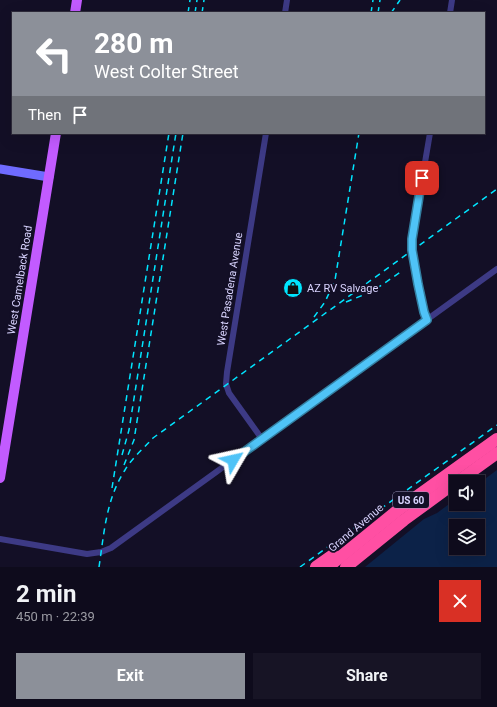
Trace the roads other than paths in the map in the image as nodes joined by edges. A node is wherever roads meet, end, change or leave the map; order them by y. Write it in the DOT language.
graph roads {
  1 [pos="77,0"];
  2 [pos="287,0"];
  3 [pos="452,0"];
  4 [pos="75,12"];
  5 [pos="285,12"];
  6 [pos="450,12"];
  7 [pos="56,134"];
  8 [pos="266,134"];
  9 [pos="430,134"];
  10 [pos="0,169"];
  11 [pos="49,177"];
  12 [pos="497,269"];
  13 [pos="427,320"];
  14 [pos="262,439"];
  15 [pos="497,439"];
  16 [pos="497,453"];
  17 [pos="466,475"];
  18 [pos="0,478"];
  19 [pos="449,487"];
  20 [pos="0,539"];
  21 [pos="368,541"];
  22 [pos="316,567"];
  23 [pos="328,567"];
  24 [pos="346,567"];
  25 [pos="357,567"];
  1 -- 4 [label="main road"];
  2 -- 5 [label="street"];
  3 -- 6 [label="street"];
  7 -- 11 [label="main road, West Camelback Road"];
  8 -- 14 [label="street, West Pasadena Avenue"];
  9 -- 13 [label="street"];
  10 -- 11 [label="street"];
  11 -- 18 [label="main road, West Camelback Road"];
  12 -- 13 [label="street"];
  13 -- 14 [label="street"];
  14 -- 20 [label="street"];
  15 -- 21 [label="highway, Grand Avenue / US 60"];
  16 -- 17 [label="highway, Grand Avenue / US 60"];
  19 -- 21 [label="highway, Grand Avenue / US 60"];
  21 -- 22 [label="highway"];
  21 -- 23 [label="highway, Grand Avenue / US 60"];
  21 -- 24 [label="highway, Grand Avenue / US 60"];
  21 -- 25 [label="highway"];
}
